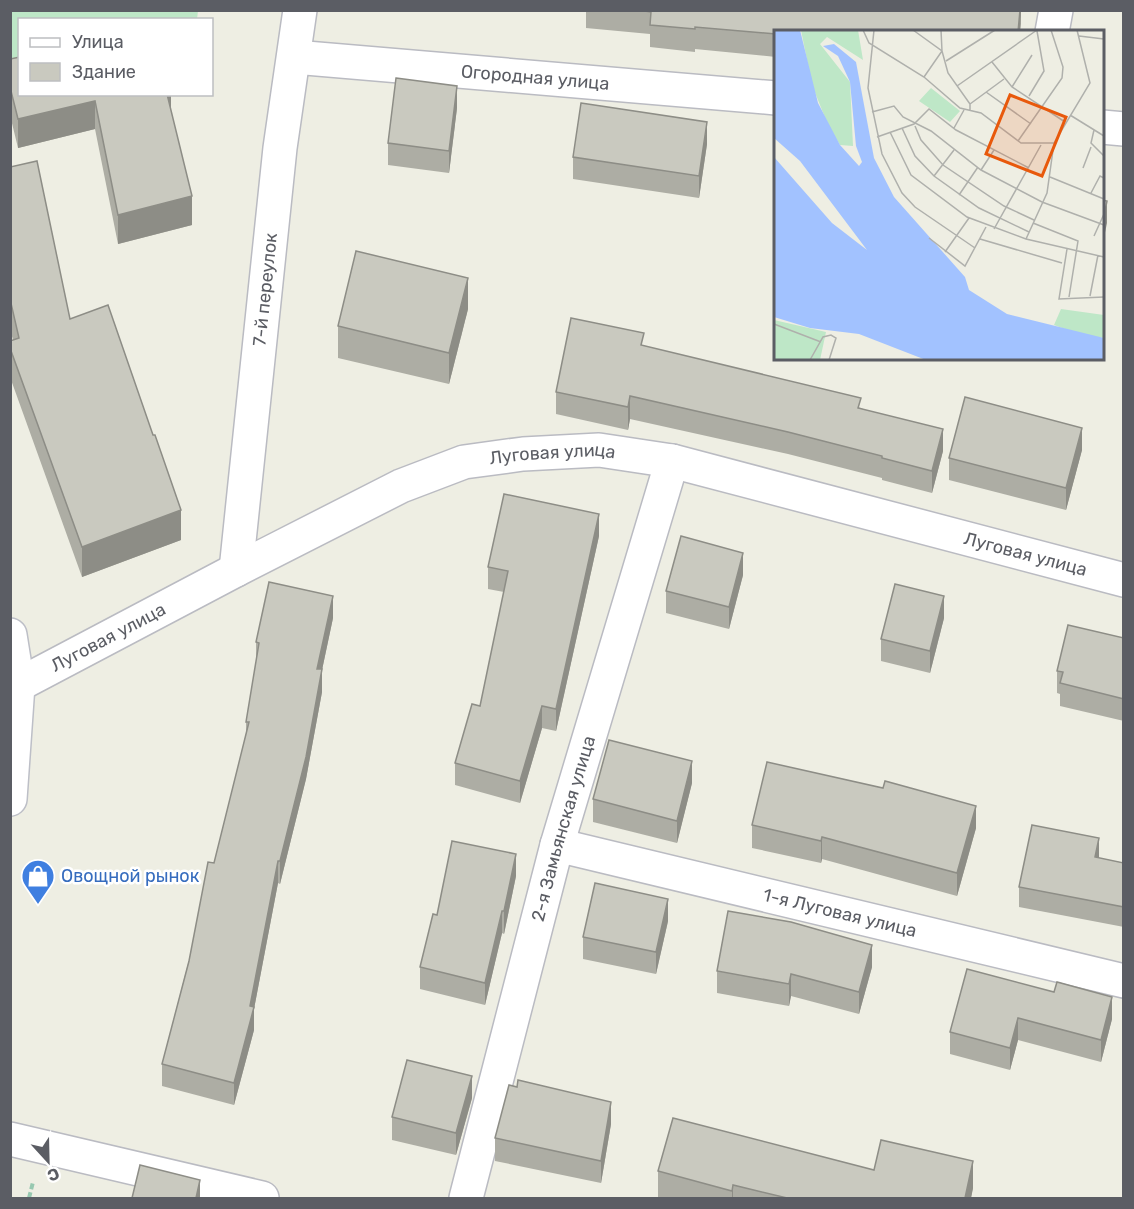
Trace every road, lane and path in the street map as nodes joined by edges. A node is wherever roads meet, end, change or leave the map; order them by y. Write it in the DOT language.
graph roads {
  1 [pos="300,10"];
  2 [pos="1056,10"];
  3 [pos="1052,30"];
  4 [pos="294,57"];
  5 [pos="774,98"];
  6 [pos="1104,127"];
  7 [pos="1124,129"];
  8 [pos="672,461"];
  9 [pos="236,570"];
  10 [pos="1124,580"];
  11 [pos="10,635"];
  12 [pos="18,685"];
  13 [pos="10,799"];
  14 [pos="557,845"];
  15 [pos="1124,981"];
  16 [pos="10,1139"];
  17 [pos="262,1198"];
  18 [pos="466,1198"];
  1 -- 4 [label="street, 7-й переулок"];
  2 -- 3 [label="street"];
  4 -- 5 [label="street, Огородная улица"];
  4 -- 9 [label="street, 7-й переулок"];
  6 -- 7 [label="street"];
  8 -- 9 [label="street, Луговая улица"];
  8 -- 10 [label="street, Луговая улица"];
  8 -- 14 [label="street, 2-я Замьянская улица"];
  9 -- 12 [label="street, Луговая улица"];
  11 -- 12 [label="street"];
  12 -- 13 [label="street"];
  14 -- 15 [label="street, 1-я Луговая улица"];
  14 -- 18 [label="street, 2-я Замьянская улица"];
  16 -- 17 [label="street"];
}
